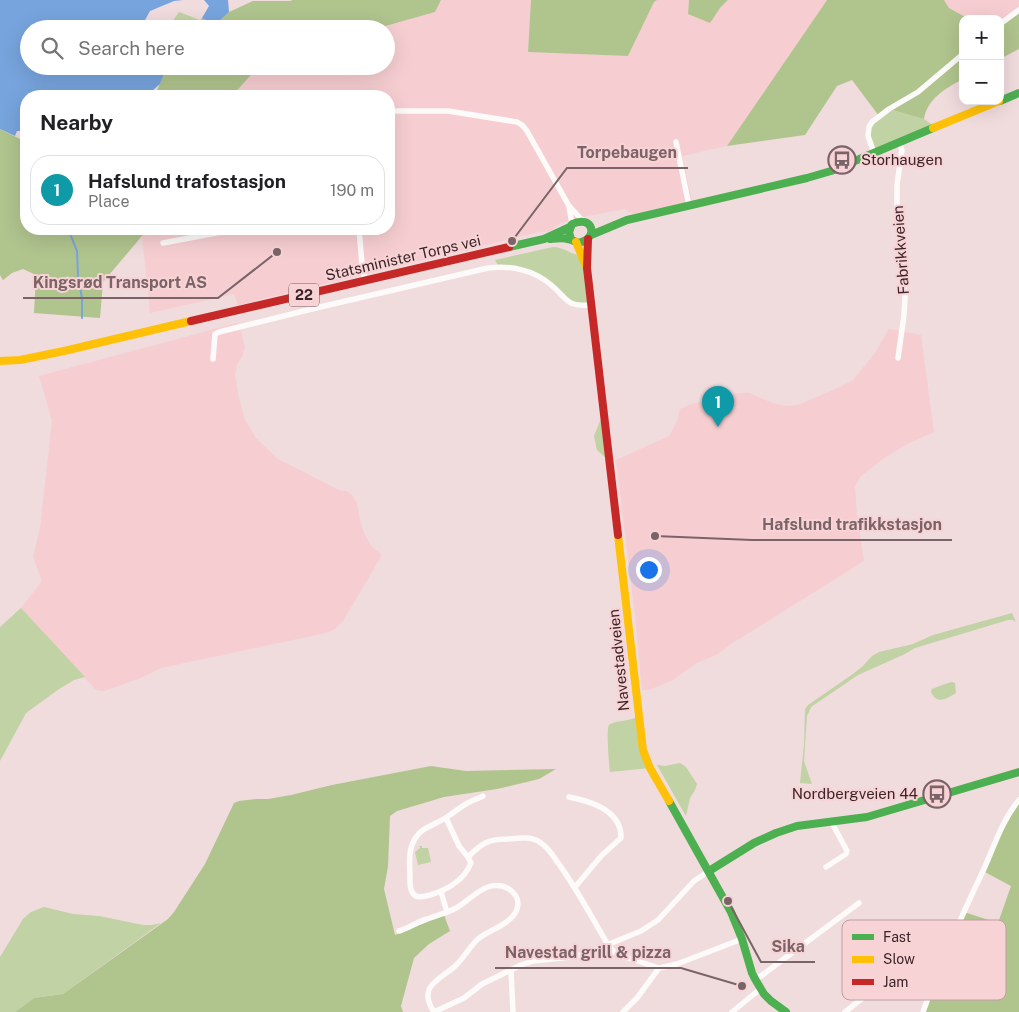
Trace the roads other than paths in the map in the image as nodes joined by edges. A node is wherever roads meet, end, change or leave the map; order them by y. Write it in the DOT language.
graph roads {
  1 [pos="1019,10"];
  2 [pos="1004,21"];
  3 [pos="959,57"];
  4 [pos="1019,93"];
  5 [pos="1004,99"];
  6 [pos="990,105"];
  7 [pos="395,111"];
  8 [pos="676,142"];
  9 [pos="900,142"];
  10 [pos="874,153"];
  11 [pos="569,206"];
  12 [pos="689,206"];
  13 [pos="627,220"];
  14 [pos="585,222"];
  15 [pos="571,225"];
  16 [pos="205,235"];
  17 [pos="360,235"];
  18 [pos="590,237"];
  19 [pos="544,239"];
  20 [pos="574,240"];
  21 [pos="163,243"];
  22 [pos="587,268"];
  23 [pos="365,281"];
  24 [pos="592,305"];
  25 [pos="898,358"];
  26 [pos="213,359"];
  27 [pos="0,361"];
  28 [pos="1019,772"];
  29 [pos="483,796"];
  30 [pos="569,797"];
  31 [pos="1019,800"];
  32 [pos="446,818"];
  33 [pos="832,823"];
  34 [pos="468,857"];
  35 [pos="826,866"];
  36 [pos="709,871"];
  37 [pos="574,887"];
  38 [pos="441,892"];
  39 [pos="859,903"];
  40 [pos="447,912"];
  41 [pos="960,920"];
  42 [pos="399,932"];
  43 [pos="742,938"];
  44 [pos="608,945"];
  45 [pos="658,968"];
  46 [pos="511,970"];
  47 [pos="755,979"];
  48 [pos="760,989"];
  49 [pos="860,1000"];
  50 [pos="927,1000"];
  51 [pos="434,1012"];
  52 [pos="513,1012"];
  53 [pos="623,1012"];
  54 [pos="732,1012"];
  55 [pos="786,1012"];
  56 [pos="845,1012"];
  57 [pos="923,1012"];
  1 -- 2 [label="street"];
  3 -- 10 [label="street"];
  4 -- 5 [label="main road, 22"];
  6 -- 9 [label="main road, 22"];
  7 -- 11 [label="street"];
  8 -- 12 [label="street"];
  9 -- 10 [label="main road, 22"];
  9 -- 25 [label="street, Fabrikkveien"];
  10 -- 12 [label="main road, 22"];
  11 -- 14 [label="street"];
  11 -- 15 [label="street"];
  12 -- 13 [label="main road, 22"];
  13 -- 14 [label="main road, 22"];
  13 -- 18 [label="main road, 22"];
  14 -- 15 [label="main road, 22"];
  14 -- 18 [label="main road"];
  15 -- 19 [label="main road, Statsminister Torps vei / 22"];
  15 -- 20 [label="main road"];
  16 -- 21 [label="street"];
  17 -- 23 [label="street"];
  18 -- 20 [label="main road, 22"];
  18 -- 22 [label="main road, Navestadveien"];
  19 -- 20 [label="main road, Statsminister Torps vei / 22"];
  19 -- 23 [label="main road, Statsminister Torps vei / 22"];
  20 -- 22 [label="main road, Navestadveien"];
  22 -- 24 [label="main road, Navestadveien"];
  23 -- 27 [label="main road, Statsminister Torps vei / 22"];
  24 -- 26 [label="street"];
  24 -- 36 [label="main road, Navestadveien"];
  28 -- 33 [label="main road"];
  29 -- 32 [label="street"];
  30 -- 37 [label="street"];
  31 -- 41 [label="street"];
  32 -- 34 [label="street"];
  32 -- 38 [label="street"];
  33 -- 35 [label="street"];
  33 -- 36 [label="main road"];
  34 -- 37 [label="street"];
  34 -- 38 [label="street"];
  36 -- 43 [label="main road, Navestadveien"];
  36 -- 44 [label="street"];
  37 -- 44 [label="street"];
  38 -- 40 [label="street"];
  39 -- 47 [label="street"];
  40 -- 42 [label="street"];
  40 -- 51 [label="street"];
  43 -- 45 [label="street"];
  43 -- 47 [label="main road, Navestadveien"];
  44 -- 45 [label="street"];
  44 -- 46 [label="street"];
  45 -- 53 [label="street"];
  46 -- 51 [label="street"];
  46 -- 52 [label="street"];
  47 -- 48 [label="main road, Navestadveien"];
  48 -- 54 [label="street"];
  48 -- 55 [label="main road, Navestadveien"];
  49 -- 56 [label="street"];
  50 -- 57 [label="street"];
}
